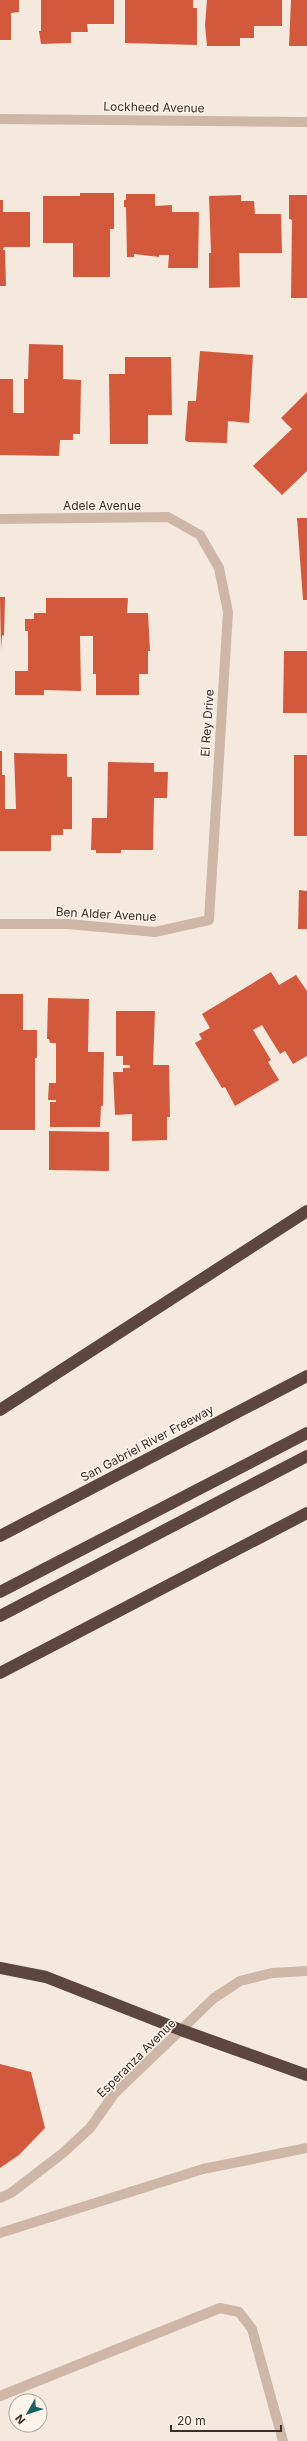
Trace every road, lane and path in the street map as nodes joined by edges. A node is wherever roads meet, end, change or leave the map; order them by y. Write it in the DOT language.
graph roads {
  1 [pos="0,119"];
  2 [pos="307,122"];
  3 [pos="0,519"];
  4 [pos="200,535"];
  5 [pos="209,920"];
  6 [pos="0,924"];
  7 [pos="307,1211"];
  8 [pos="307,1376"];
  9 [pos="0,1410"];
  10 [pos="307,1433"];
  11 [pos="307,1456"];
  12 [pos="307,1513"];
  13 [pos="0,1536"];
  14 [pos="0,1592"];
  15 [pos="0,1616"];
  16 [pos="0,1673"];
  17 [pos="0,1968"];
  18 [pos="307,1971"];
  19 [pos="181,2030"];
  20 [pos="307,2075"];
  21 [pos="307,2148"];
  22 [pos="0,2198"];
  23 [pos="0,2233"];
  24 [pos="0,2396"];
  25 [pos="283,2441"];
  1 -- 2 [label="street, Lockheed Avenue"];
  3 -- 4 [label="street, Adele Avenue"];
  4 -- 5 [label="street, El Rey Drive"];
  5 -- 6 [label="street, Ben Alder Avenue"];
  7 -- 9 [label="highway"];
  8 -- 13 [label="highway, San Gabriel River Freeway"];
  10 -- 14 [label="highway"];
  11 -- 15 [label="highway"];
  12 -- 16 [label="highway"];
  17 -- 19 [label="highway"];
  18 -- 19 [label="street, Esperanza Avenue"];
  19 -- 20 [label="highway"];
  19 -- 22 [label="street, Esperanza Avenue"];
  21 -- 23 [label="street"];
  24 -- 25 [label="street"];
}
